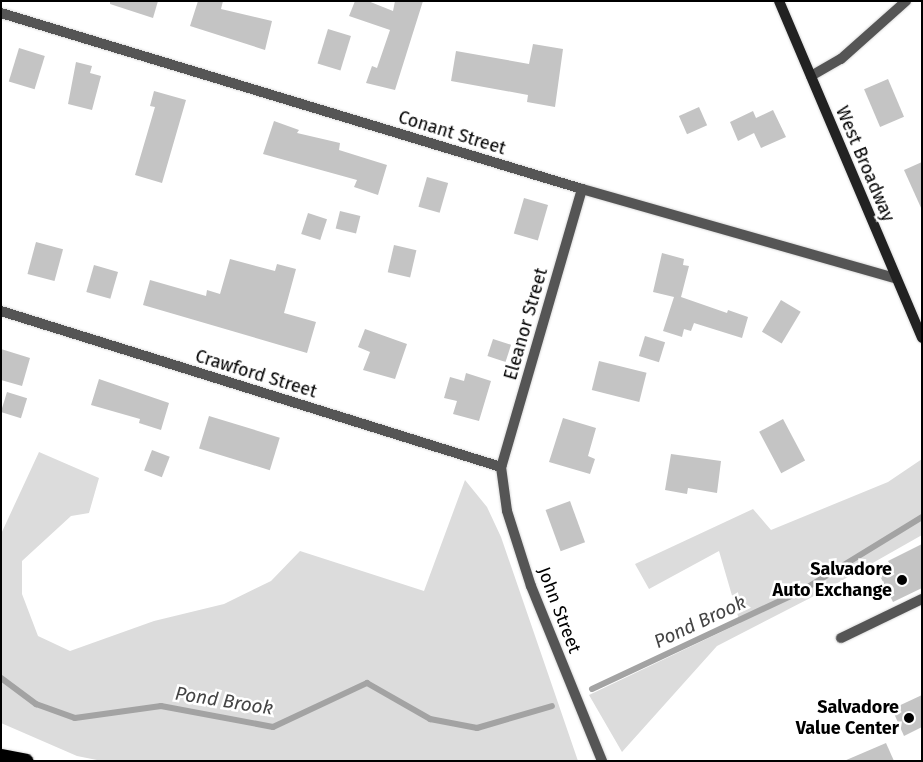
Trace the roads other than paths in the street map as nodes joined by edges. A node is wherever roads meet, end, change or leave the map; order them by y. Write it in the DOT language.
graph roads {
  1 [pos="779,1"];
  2 [pos="906,1"];
  3 [pos="1,13"];
  4 [pos="811,76"];
  5 [pos="582,190"];
  6 [pos="895,278"];
  7 [pos="1,311"];
  8 [pos="922,338"];
  9 [pos="501,468"];
  10 [pos="922,599"];
  11 [pos="841,638"];
  12 [pos="1,756"];
  13 [pos="26,761"];
  14 [pos="602,761"];
  1 -- 4 [label="main road, West Broadway"];
  2 -- 4 [label="street"];
  3 -- 5 [label="street, Conant Street"];
  4 -- 6 [label="main road, West Broadway"];
  5 -- 6 [label="street, Conant Street"];
  5 -- 9 [label="street, Eleanor Street"];
  6 -- 8 [label="main road, West Broadway"];
  7 -- 9 [label="street, Crawford Street"];
  9 -- 14 [label="street, John Street"];
  10 -- 11 [label="street"];
  12 -- 13 [label="highway"];
}
